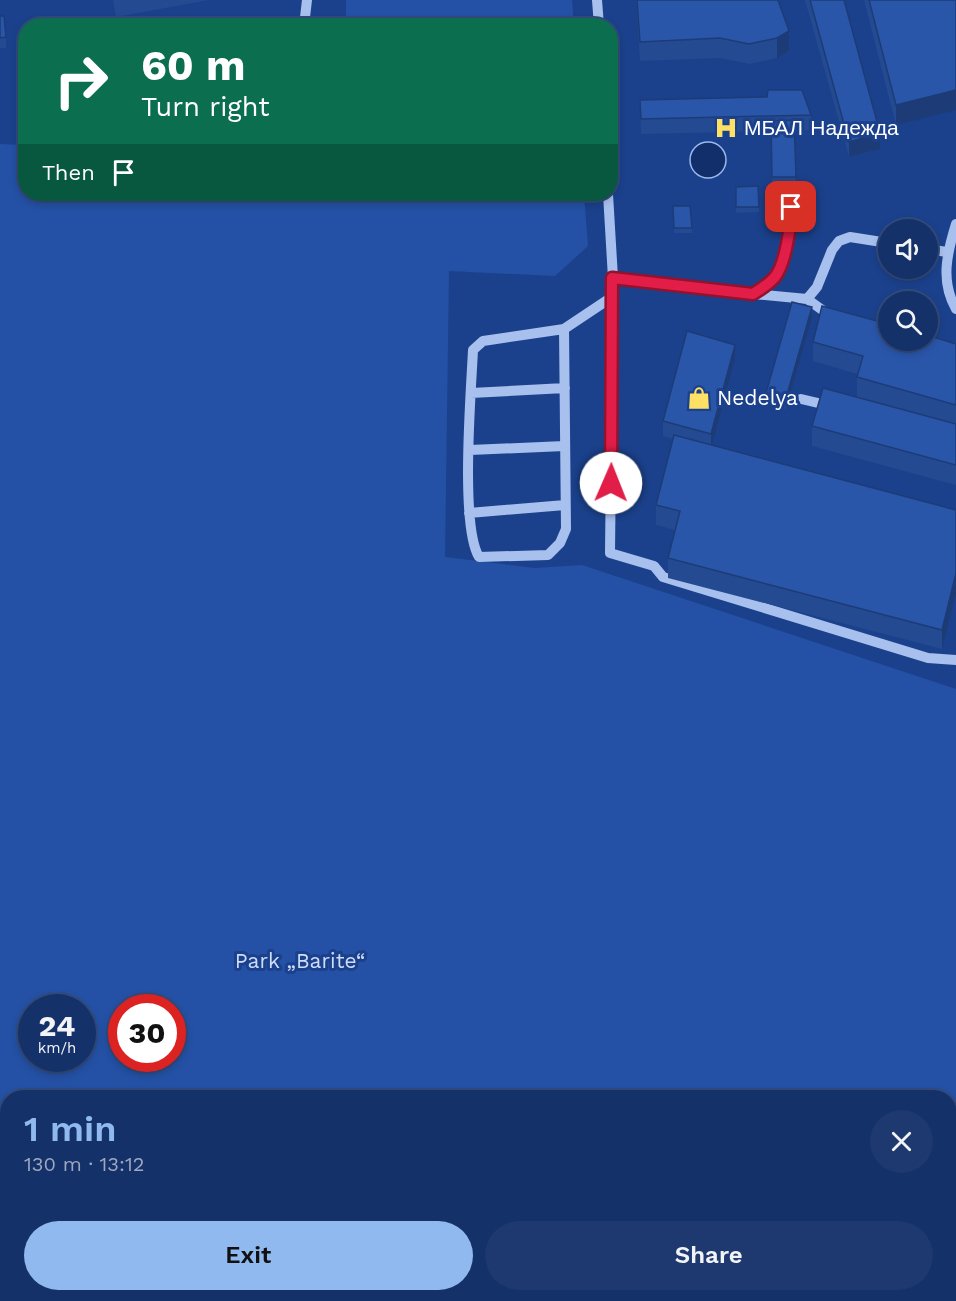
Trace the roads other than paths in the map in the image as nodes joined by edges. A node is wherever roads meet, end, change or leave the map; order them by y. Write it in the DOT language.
graph roads {
  1 [pos="307,0"];
  2 [pos="597,0"];
  3 [pos="305,18"];
  4 [pos="598,18"];
  5 [pos="608,201"];
  6 [pos="791,207"];
  7 [pos="956,224"];
  8 [pos="878,241"];
  9 [pos="938,251"];
  10 [pos="947,252"];
  11 [pos="612,278"];
  12 [pos="753,294"];
  13 [pos="612,297"];
  14 [pos="807,299"];
  15 [pos="956,309"];
  16 [pos="846,326"];
  17 [pos="564,329"];
  18 [pos="565,388"];
  19 [pos="471,393"];
  20 [pos="801,399"];
  21 [pos="845,410"];
  22 [pos="564,446"];
  23 [pos="470,450"];
  24 [pos="566,505"];
  25 [pos="469,513"];
  26 [pos="956,660"];
  1 -- 3 [label="street"];
  2 -- 4 [label="street"];
  5 -- 11 [label="street"];
  6 -- 12 [label="street"];
  7 -- 10 [label="street"];
  8 -- 14 [label="street"];
  9 -- 10 [label="street"];
  10 -- 15 [label="street"];
  11 -- 12 [label="street"];
  11 -- 13 [label="street"];
  12 -- 14 [label="street"];
  13 -- 17 [label="street"];
  13 -- 26 [label="street"];
  14 -- 16 [label="street"];
  17 -- 18 [label="street"];
  17 -- 19 [label="street"];
  18 -- 19 [label="street"];
  18 -- 22 [label="street"];
  19 -- 23 [label="street"];
  20 -- 21 [label="street"];
  22 -- 23 [label="street"];
  22 -- 24 [label="street"];
  23 -- 25 [label="street"];
  24 -- 25 [label="street"];
  24 -- 25 [label="street"];
}
